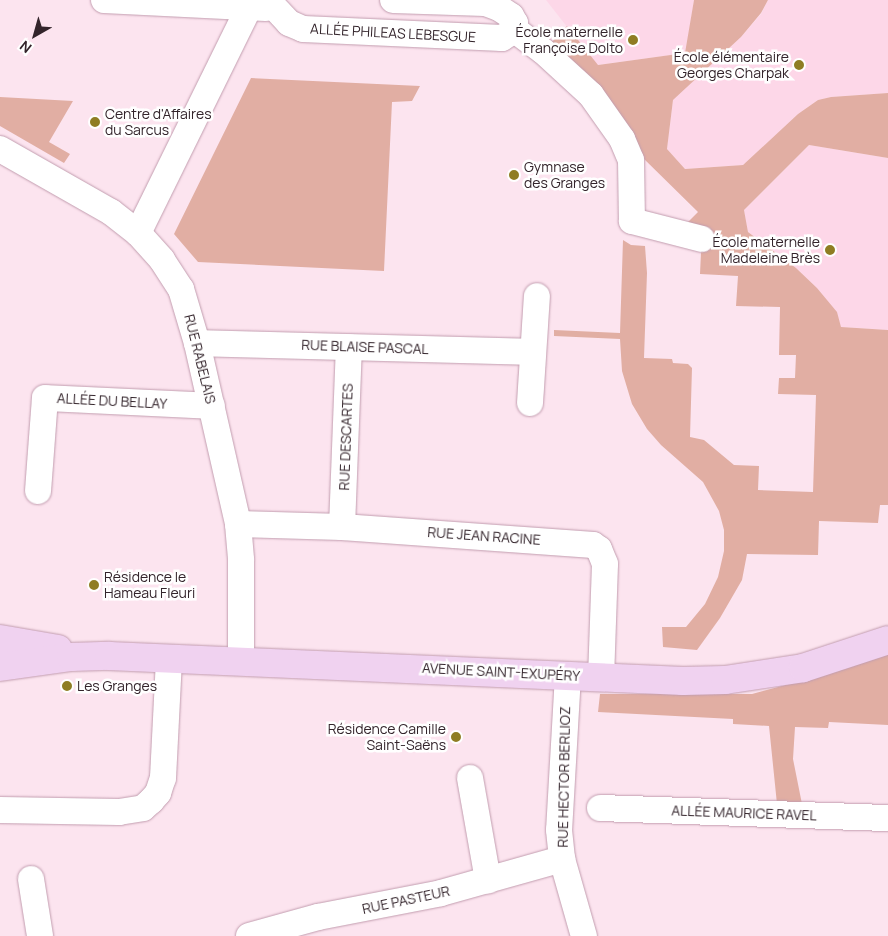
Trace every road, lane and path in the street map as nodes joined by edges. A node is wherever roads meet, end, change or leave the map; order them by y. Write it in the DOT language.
graph roads {
  1 [pos="104,0"];
  2 [pos="393,0"];
  3 [pos="281,4"];
  4 [pos="249,7"];
  5 [pos="515,30"];
  6 [pos="0,148"];
  7 [pos="138,233"];
  8 [pos="702,239"];
  9 [pos="537,296"];
  10 [pos="197,342"];
  11 [pos="349,347"];
  12 [pos="533,352"];
  13 [pos="530,403"];
  14 [pos="212,406"];
  15 [pos="38,491"];
  16 [pos="238,524"];
  17 [pos="342,528"];
  18 [pos="0,639"];
  19 [pos="888,640"];
  20 [pos="109,656"];
  21 [pos="169,658"];
  22 [pos="241,660"];
  23 [pos="0,667"];
  24 [pos="568,675"];
  25 [pos="601,677"];
  26 [pos="470,778"];
  27 [pos="600,808"];
  28 [pos="0,810"];
  29 [pos="888,818"];
  30 [pos="562,859"];
  31 [pos="31,879"];
  32 [pos="488,880"];
  33 [pos="40,936"];
  34 [pos="249,936"];
  35 [pos="584,936"];
  1 -- 4 [label="street"];
  2 -- 5 [label="street"];
  3 -- 4 [label="street"];
  3 -- 5 [label="street, ALLÉE PHILEAS LEBESGUE"];
  4 -- 7 [label="street"];
  5 -- 8 [label="street"];
  6 -- 7 [label="street, RUE RABELAIS"];
  7 -- 10 [label="street, RUE RABELAIS"];
  9 -- 12 [label="street"];
  10 -- 11 [label="street, RUE BLAISE PASCAL"];
  10 -- 14 [label="street, RUE RABELAIS"];
  11 -- 12 [label="street, RUE BLAISE PASCAL"];
  11 -- 17 [label="street, RUE DESCARTES"];
  12 -- 13 [label="street"];
  14 -- 15 [label="street, ALLÉE DU BELLAY"];
  14 -- 16 [label="street, RUE RABELAIS"];
  16 -- 17 [label="street, RUE JEAN RACINE"];
  16 -- 22 [label="street, RUE RABELAIS"];
  17 -- 25 [label="street, RUE JEAN RACINE"];
  18 -- 20 [label="street, AVENUE SAINT-EXUPÉRY"];
  19 -- 25 [label="street, AVENUE SAINT-EXUPÉRY"];
  20 -- 21 [label="street, AVENUE SAINT-EXUPÉRY"];
  20 -- 23 [label="street, AVENUE SAINT-EXUPÉRY"];
  21 -- 22 [label="street, AVENUE SAINT-EXUPÉRY"];
  21 -- 28 [label="street"];
  22 -- 24 [label="street, AVENUE SAINT-EXUPÉRY"];
  24 -- 25 [label="street, AVENUE SAINT-EXUPÉRY"];
  24 -- 30 [label="street, RUE HECTOR BERLIOZ"];
  26 -- 32 [label="street"];
  27 -- 29 [label="street, ALLÉE MAURICE RAVEL"];
  30 -- 32 [label="street, RUE PASTEUR"];
  30 -- 35 [label="street, RUE HECTOR BERLIOZ"];
  31 -- 33 [label="street"];
  32 -- 34 [label="street, RUE PASTEUR"];
}
